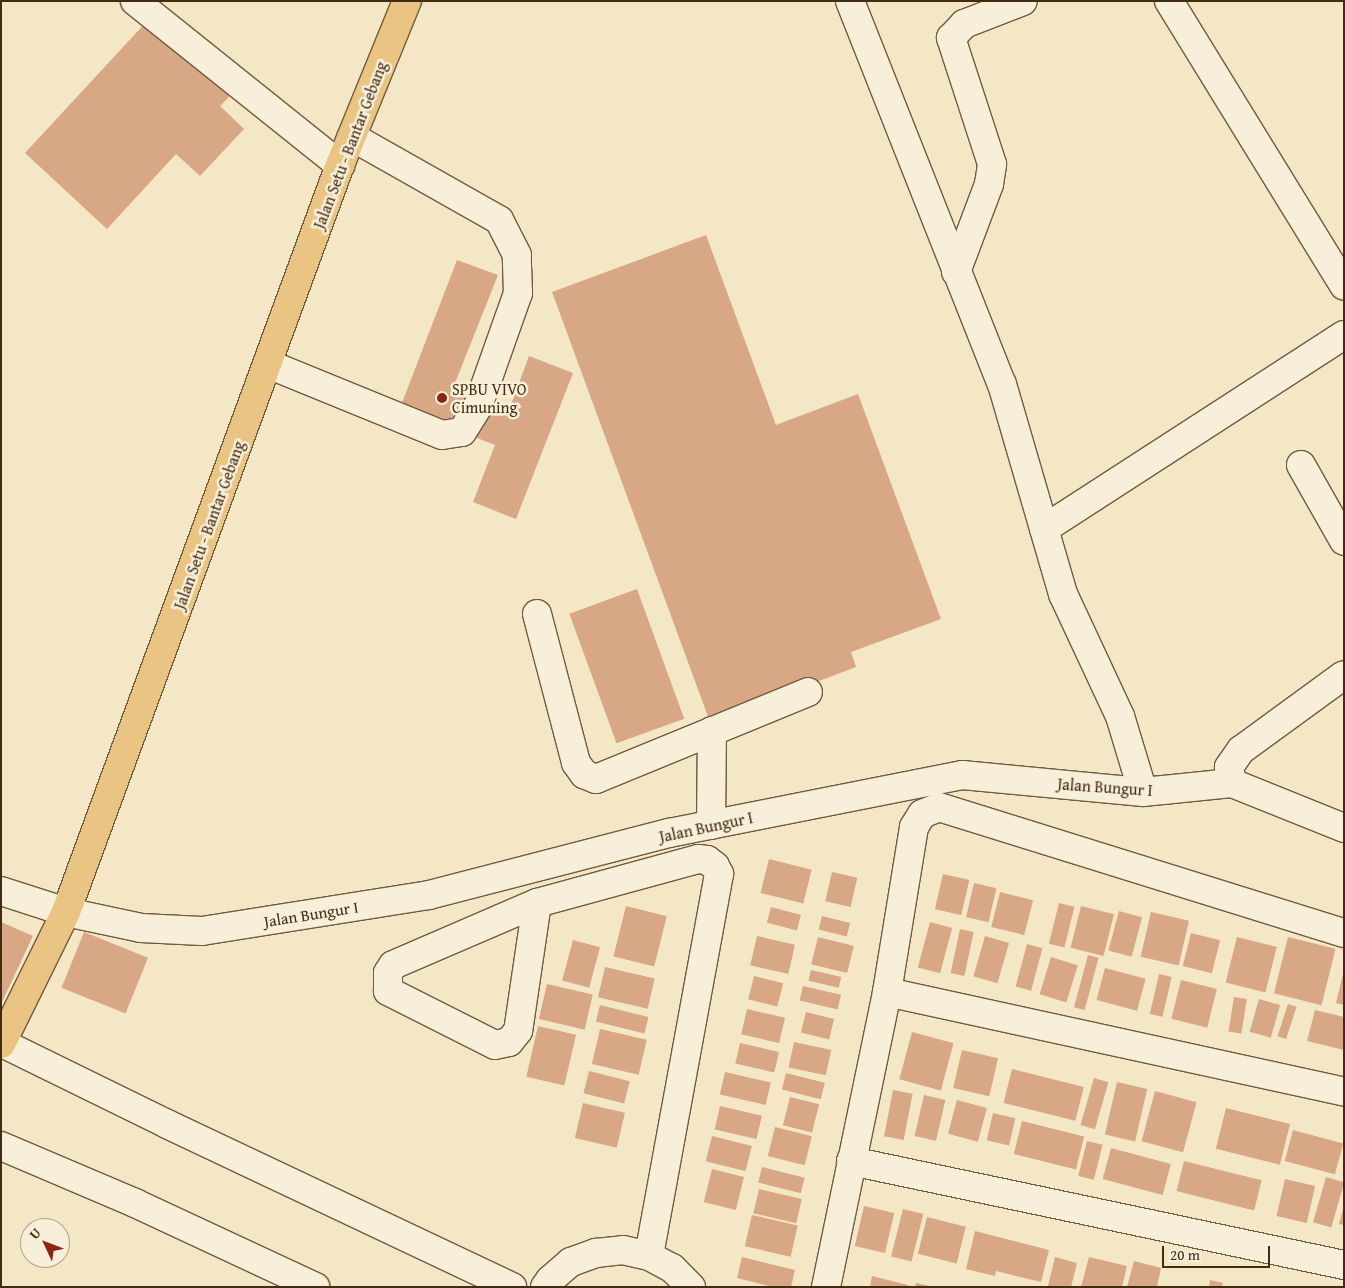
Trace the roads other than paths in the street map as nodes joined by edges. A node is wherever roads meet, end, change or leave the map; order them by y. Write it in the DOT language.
graph roads {
  1 [pos="135,1"];
  2 [pos="406,1"];
  3 [pos="850,1"];
  4 [pos="1023,1"];
  5 [pos="1169,1"];
  6 [pos="352,137"];
  7 [pos="340,165"];
  8 [pos="956,272"];
  9 [pos="1344,286"];
  10 [pos="1344,335"];
  11 [pos="268,364"];
  12 [pos="1300,465"];
  13 [pos="1044,528"];
  14 [pos="1344,541"];
  15 [pos="537,614"];
  16 [pos="1344,675"];
  17 [pos="808,692"];
  18 [pos="712,731"];
  19 [pos="1232,783"];
  20 [pos="1143,792"];
  21 [pos="711,825"];
  22 [pos="1344,828"];
  23 [pos="1,891"];
  24 [pos="537,903"];
  25 [pos="66,912"];
  26 [pos="1344,933"];
  27 [pos="887,992"];
  28 [pos="2,1043"];
  29 [pos="1344,1092"];
  30 [pos="1,1146"];
  31 [pos="851,1161"];
  32 [pos="649,1256"];
  33 [pos="1344,1265"];
  34 [pos="315,1287"];
  35 [pos="512,1287"];
  36 [pos="545,1287"];
  37 [pos="691,1287"];
  38 [pos="826,1287"];
  1 -- 7 [label="street"];
  2 -- 6 [label="main road, Jalan Setu - Bantar Gebang"];
  3 -- 8 [label="street"];
  4 -- 8 [label="street"];
  5 -- 9 [label="street"];
  6 -- 7 [label="main road, Jalan Setu - Bantar Gebang"];
  6 -- 11 [label="street"];
  7 -- 11 [label="main road, Jalan Setu - Bantar Gebang"];
  8 -- 13 [label="street"];
  10 -- 13 [label="street"];
  11 -- 25 [label="main road, Jalan Setu - Bantar Gebang"];
  12 -- 14 [label="street"];
  13 -- 20 [label="street"];
  15 -- 18 [label="street"];
  16 -- 19 [label="street"];
  17 -- 18 [label="street"];
  18 -- 21 [label="street"];
  19 -- 20 [label="street, Jalan Bungur I"];
  19 -- 22 [label="street, Jalan Bungur I"];
  20 -- 21 [label="street, Jalan Bungur I"];
  21 -- 25 [label="street, Jalan Bungur I"];
  23 -- 25 [label="street, Jalan Bungur I"];
  24 -- 24 [label="street"];
  24 -- 32 [label="street"];
  25 -- 28 [label="main road, Jalan Setu - Bantar Gebang"];
  26 -- 27 [label="street"];
  27 -- 29 [label="street"];
  27 -- 31 [label="street"];
  28 -- 35 [label="street"];
  30 -- 34 [label="street"];
  31 -- 33 [label="street"];
  31 -- 38 [label="street"];
  32 -- 36 [label="street"];
  32 -- 37 [label="street"];
}
